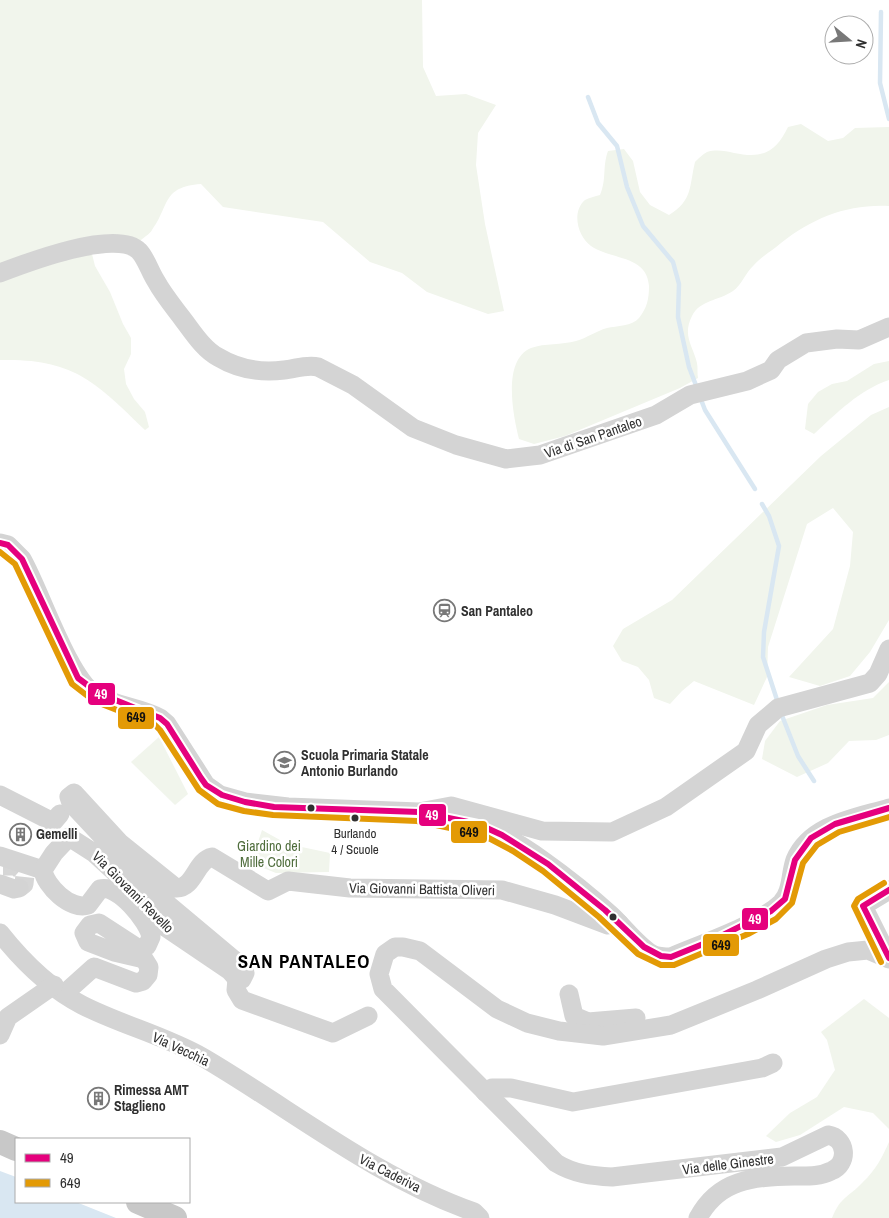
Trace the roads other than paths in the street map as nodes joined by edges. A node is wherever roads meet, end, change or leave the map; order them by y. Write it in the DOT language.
graph roads {
  1 [pos="0,273"];
  2 [pos="889,327"];
  3 [pos="0,543"];
  4 [pos="889,649"];
  5 [pos="0,796"];
  6 [pos="889,808"];
  7 [pos="419,812"];
  8 [pos="60,814"];
  9 [pos="0,856"];
  10 [pos="43,870"];
  11 [pos="0,884"];
  12 [pos="280,884"];
  13 [pos="19,888"];
  14 [pos="889,890"];
  15 [pos="619,922"];
  16 [pos="0,933"];
  17 [pos="889,959"];
  18 [pos="237,979"];
  19 [pos="59,989"];
  20 [pos="569,994"];
  21 [pos="368,1016"];
  22 [pos="689,1017"];
  23 [pos="0,1035"];
  24 [pos="773,1063"];
  25 [pos="485,1092"];
  26 [pos="303,1122"];
  27 [pos="0,1142"];
  28 [pos="15,1149"];
  29 [pos="140,1203"];
  30 [pos="175,1218"];
  31 [pos="480,1218"];
  32 [pos="698,1218"];
  1 -- 2 [label="street, Via di San Pantaleo"];
  3 -- 7 [label="street"];
  4 -- 7 [label="street"];
  5 -- 8 [label="street"];
  6 -- 15 [label="street"];
  7 -- 15 [label="street"];
  9 -- 10 [label="street"];
  10 -- 18 [label="street, Via Giovanni Revello"];
  10 -- 19 [label="street, Via Giovanni Revello"];
  11 -- 13 [label="street"];
  12 -- 15 [label="street, Via Giovanni Battista Oliveri"];
  12 -- 18 [label="street, Via Giovanni Revello"];
  14 -- 17 [label="street, Via delle Ginestre"];
  16 -- 19 [label="street, Via Vecchia"];
  17 -- 22 [label="street, Via delle Ginestre"];
  18 -- 21 [label="street"];
  19 -- 23 [label="street"];
  19 -- 26 [label="street, Via Vecchia"];
  20 -- 22 [label="street"];
  22 -- 25 [label="street, Via delle Ginestre"];
  24 -- 25 [label="street"];
  25 -- 32 [label="street, Via delle Ginestre"];
  26 -- 31 [label="street, Via Caderiva"];
  27 -- 28 [label="main road"];
  29 -- 30 [label="main road"];
}
